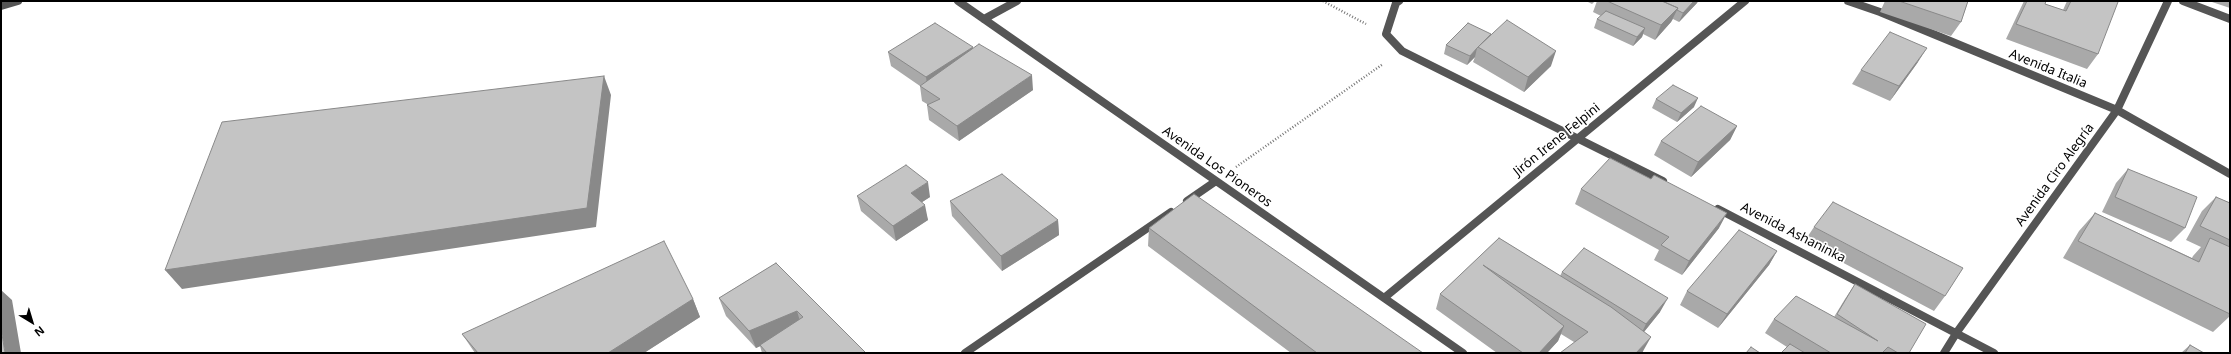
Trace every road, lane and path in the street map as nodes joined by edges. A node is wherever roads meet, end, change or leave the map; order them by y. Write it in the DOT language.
graph roads {
  1 [pos="18,1"];
  2 [pos="958,1"];
  3 [pos="1017,1"];
  4 [pos="1323,1"];
  5 [pos="1399,1"];
  6 [pos="1746,1"];
  7 [pos="1848,1"];
  8 [pos="2168,1"];
  9 [pos="2183,1"];
  10 [pos="1,6"];
  11 [pos="984,19"];
  12 [pos="2230,19"];
  13 [pos="1386,34"];
  14 [pos="1402,51"];
  15 [pos="2117,110"];
  16 [pos="1579,138"];
  17 [pos="2230,174"];
  18 [pos="1216,181"];
  19 [pos="1670,185"];
  20 [pos="1712,206"];
  21 [pos="1384,298"];
  22 [pos="1957,332"];
  23 [pos="965,353"];
  24 [pos="1463,353"];
  25 [pos="1944,353"];
  26 [pos="1994,353"];
  1 -- 10 [label="street"];
  2 -- 11 [label="street, Avenida Los Pioneros"];
  3 -- 11 [label="street"];
  4 -- 13 [label="path"];
  5 -- 13 [label="street"];
  6 -- 16 [label="street, Jirón Irene Felpini"];
  7 -- 15 [label="street, Avenida Italia"];
  8 -- 15 [label="street, Avenida Ciro Alegría"];
  9 -- 12 [label="street"];
  11 -- 18 [label="street, Avenida Los Pioneros"];
  13 -- 14 [label="street"];
  14 -- 16 [label="street"];
  14 -- 18 [label="path"];
  15 -- 17 [label="street, Avenida Italia"];
  15 -- 22 [label="street, Avenida Ciro Alegría"];
  16 -- 19 [label="street"];
  16 -- 21 [label="street, Jirón Irene Felpini"];
  18 -- 21 [label="street, Avenida Los Pioneros"];
  18 -- 23 [label="street"];
  20 -- 22 [label="street, Avenida Ashaninka"];
  21 -- 24 [label="street, Avenida Los Pioneros"];
  22 -- 25 [label="street, Avenida Ciro Alegría"];
  22 -- 26 [label="street, Avenida Ashaninka"];
}
